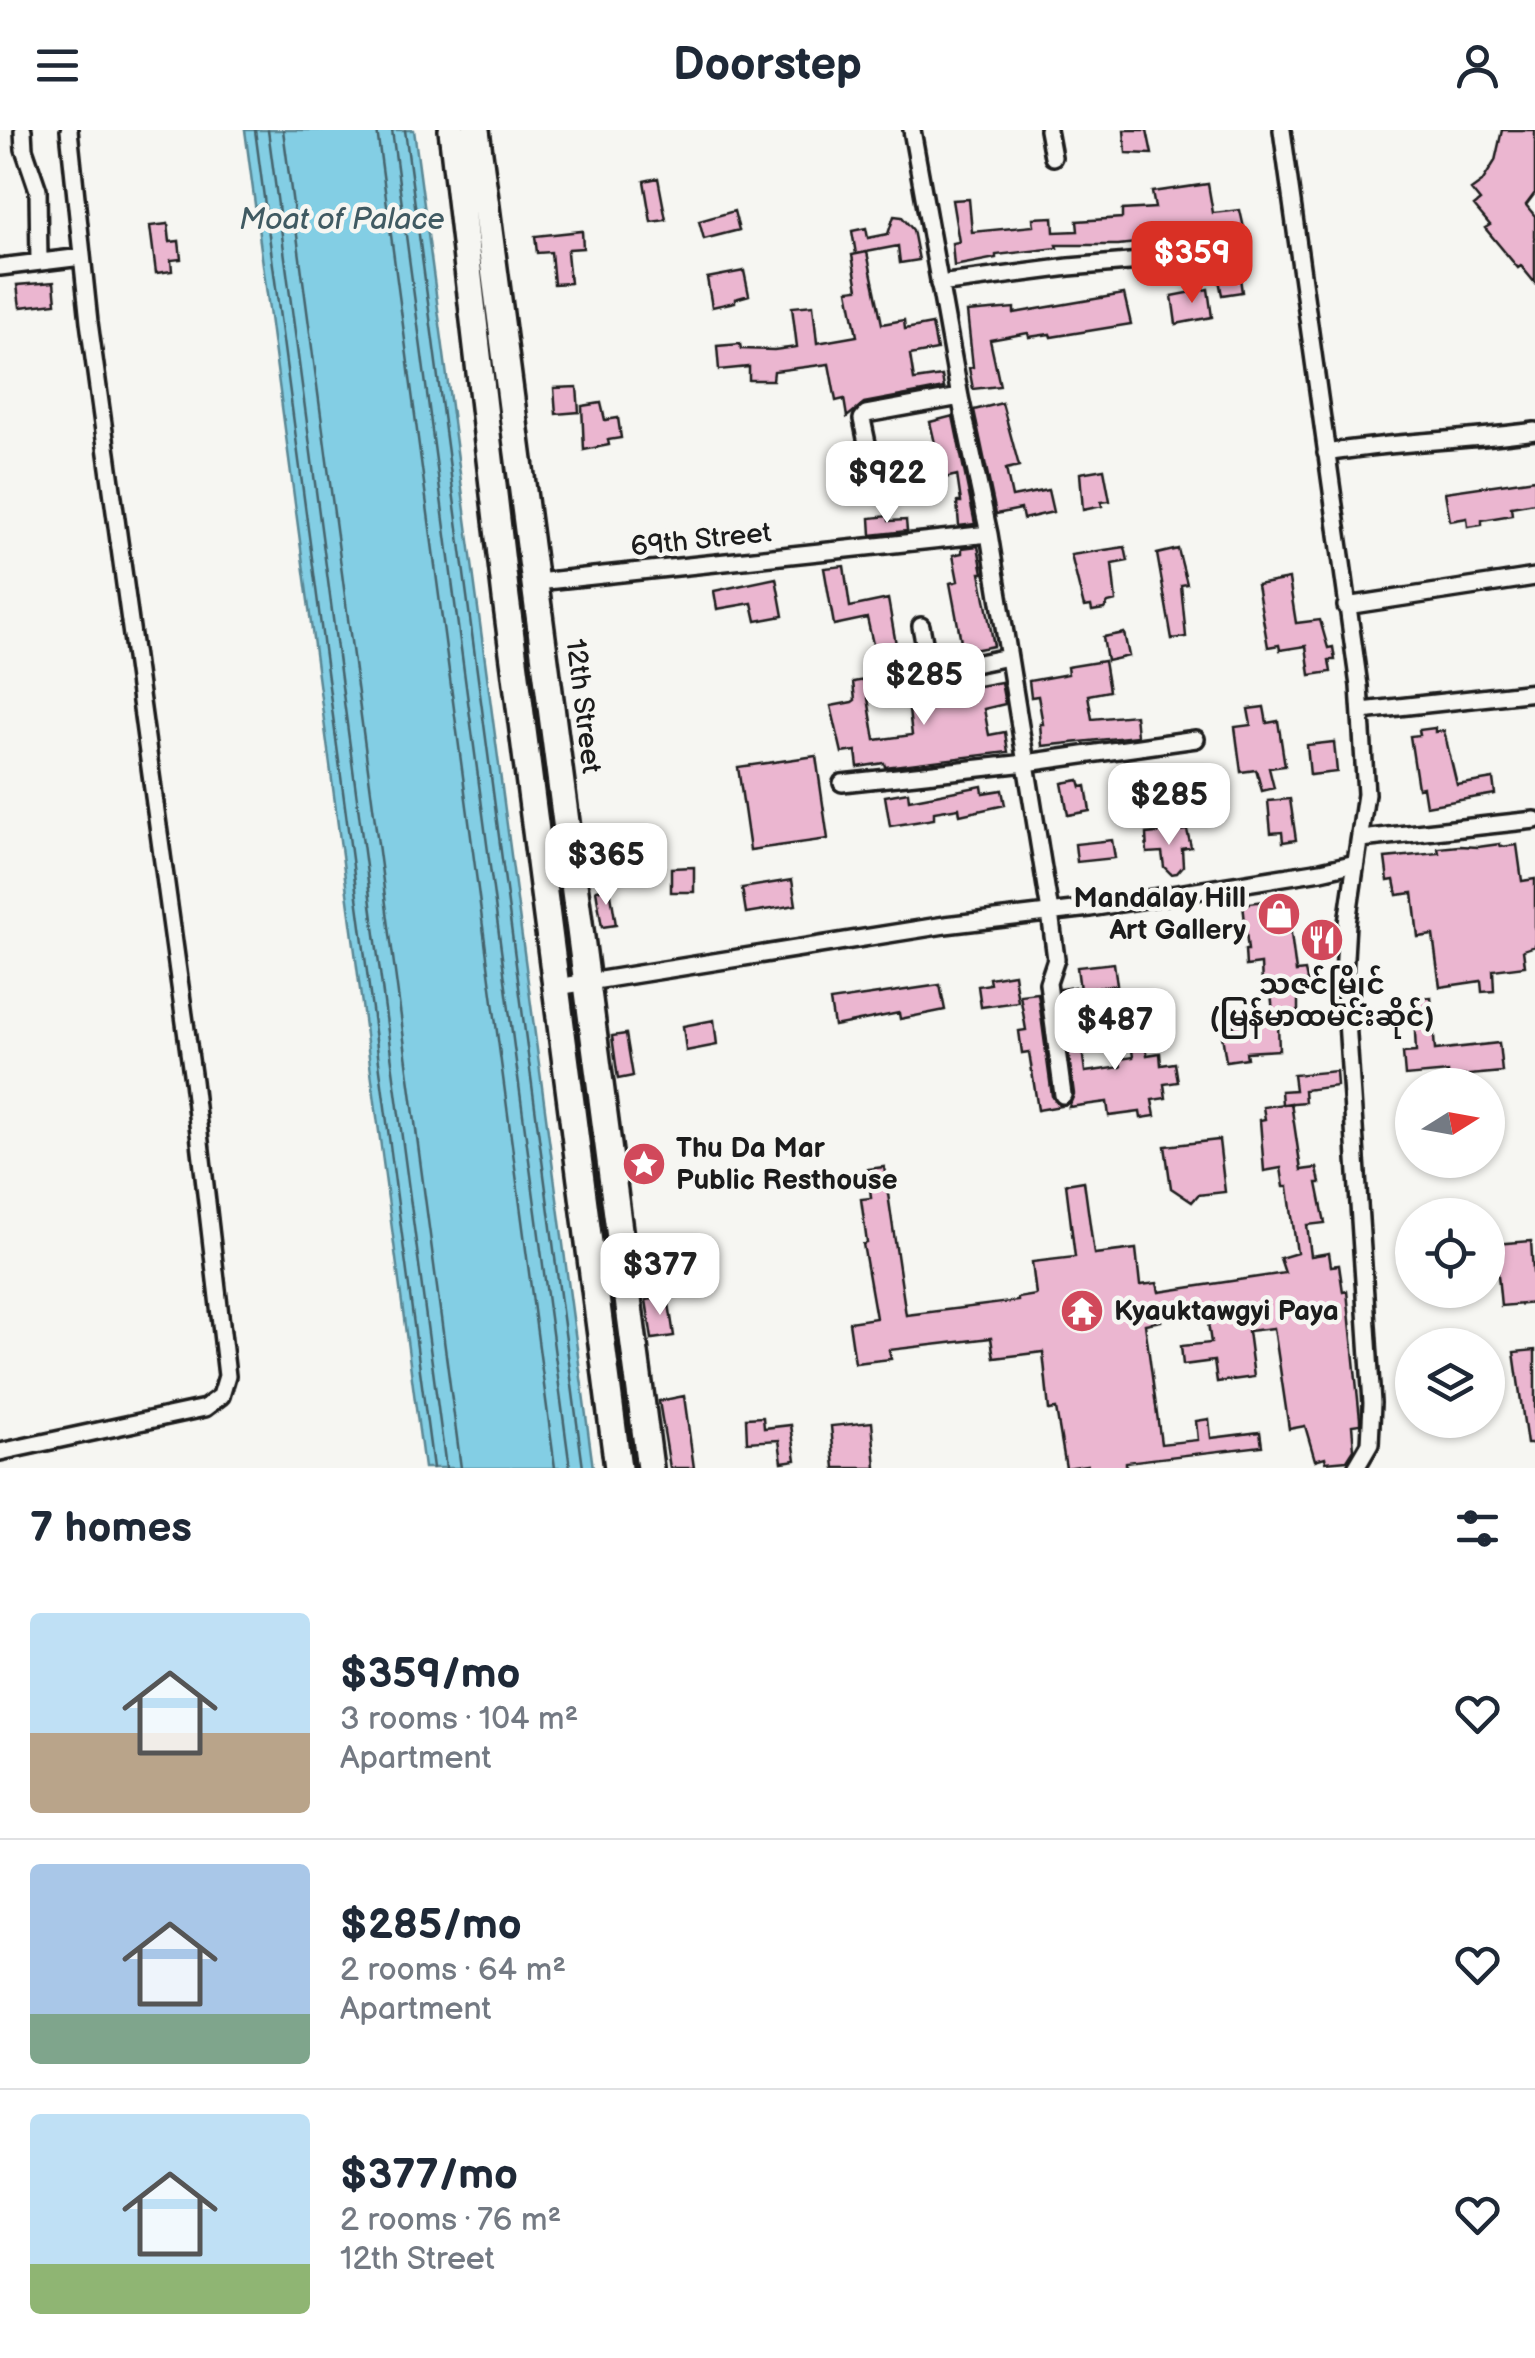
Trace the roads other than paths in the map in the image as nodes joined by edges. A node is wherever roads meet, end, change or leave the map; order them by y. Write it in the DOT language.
graph roads {
  1 [pos="23,130"];
  2 [pos="69,130"];
  3 [pos="452,130"];
  4 [pos="476,130"];
  5 [pos="912,130"];
  6 [pos="1048,130"];
  7 [pos="1282,130"];
  8 [pos="1052,157"];
  9 [pos="82,257"];
  10 [pos="1177,258"];
  11 [pos="39,262"];
  12 [pos="0,267"];
  13 [pos="940,284"];
  14 [pos="960,397"];
  15 [pos="1535,431"];
  16 [pos="1326,453"];
  17 [pos="874,477"];
  18 [pos="990,534"];
  19 [pos="1535,578"];
  20 [pos="537,582"];
  21 [pos="1346,606"];
  22 [pos="921,626"];
  23 [pos="1008,657"];
  24 [pos="1535,692"];
  25 [pos="1362,711"];
  26 [pos="1196,739"];
  27 [pos="1026,763"];
  28 [pos="842,783"];
  29 [pos="1535,820"];
  30 [pos="1361,839"];
  31 [pos="1356,863"];
  32 [pos="1050,912"];
  33 [pos="589,983"];
  34 [pos="557,988"];
  35 [pos="1063,1095"];
  36 [pos="0,1452"];
  37 [pos="618,1468"];
  38 [pos="650,1468"];
  39 [pos="1356,1468"];
  1 -- 11 [label="street"];
  2 -- 9 [label="street"];
  3 -- 34 [label="main road"];
  4 -- 20 [label="main road, 12th Street"];
  5 -- 13 [label="street"];
  6 -- 8 [label="street"];
  7 -- 16 [label="street"];
  9 -- 11 [label="street"];
  9 -- 36 [label="street"];
  10 -- 13 [label="street"];
  11 -- 12 [label="street"];
  13 -- 14 [label="street"];
  14 -- 17 [label="street"];
  14 -- 18 [label="street"];
  15 -- 16 [label="street"];
  16 -- 21 [label="street"];
  18 -- 20 [label="street, 69th Street"];
  18 -- 23 [label="street"];
  19 -- 21 [label="street"];
  20 -- 33 [label="main road, 12th Street"];
  21 -- 25 [label="street"];
  22 -- 23 [label="street"];
  23 -- 27 [label="street"];
  24 -- 25 [label="street"];
  25 -- 30 [label="street"];
  26 -- 27 [label="street"];
  27 -- 28 [label="street"];
  27 -- 32 [label="street"];
  29 -- 30 [label="street"];
  30 -- 31 [label="street"];
  31 -- 32 [label="street"];
  31 -- 39 [label="street"];
  32 -- 33 [label="street"];
  32 -- 35 [label="street"];
  33 -- 34 [label="street"];
  33 -- 38 [label="main road, 12th Street"];
  34 -- 37 [label="main road"];
}
